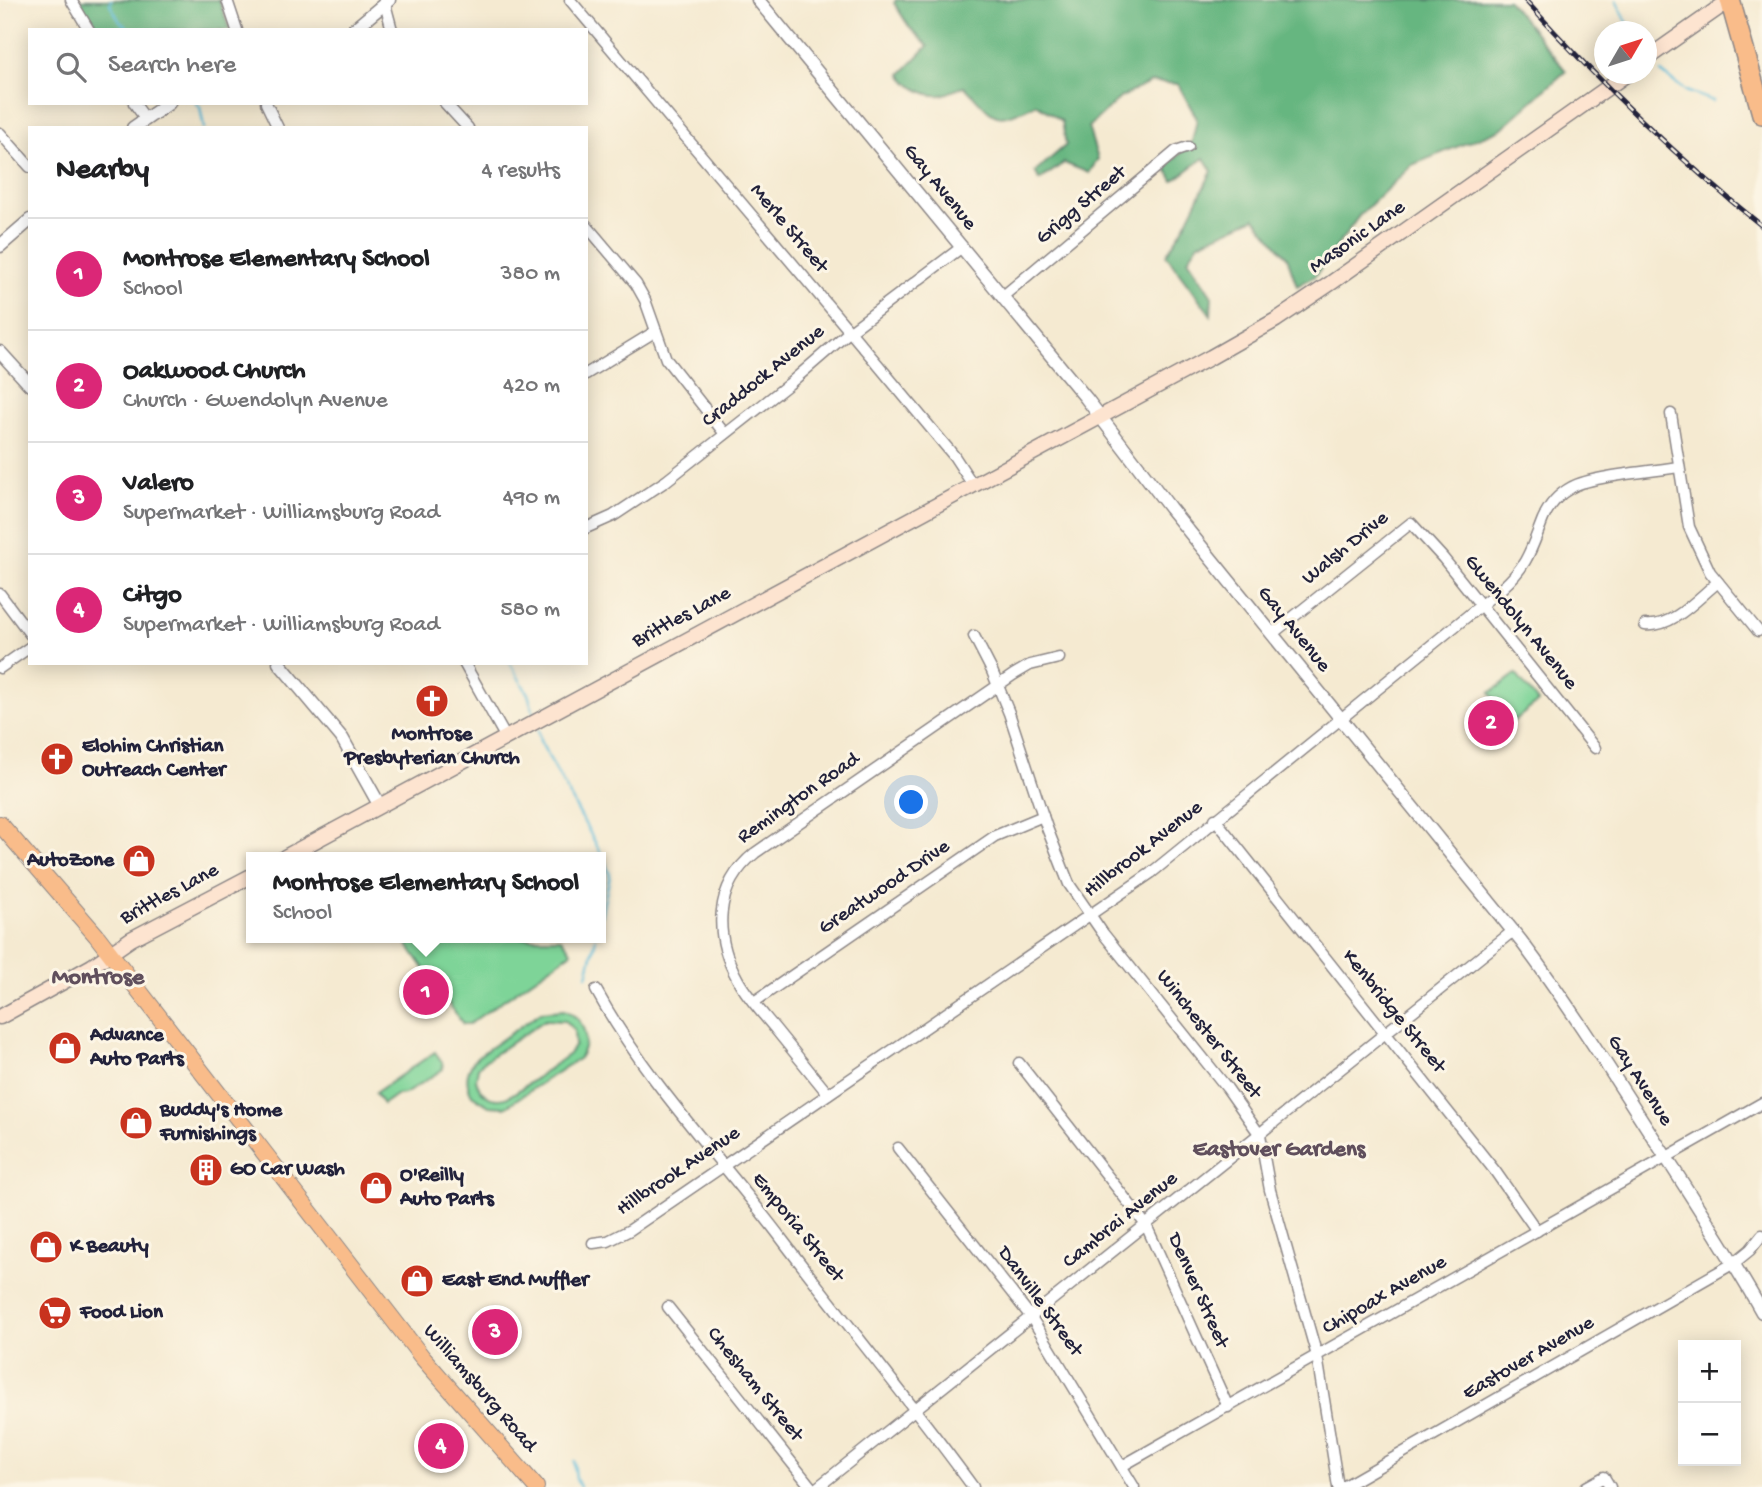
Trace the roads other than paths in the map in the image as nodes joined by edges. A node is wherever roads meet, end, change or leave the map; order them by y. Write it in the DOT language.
graph roads {
  1 [pos="71,0"];
  2 [pos="227,0"];
  3 [pos="570,0"];
  4 [pos="758,0"];
  5 [pos="1730,0"];
  6 [pos="386,1"];
  7 [pos="88,28"];
  8 [pos="236,28"];
  9 [pos="355,28"];
  10 [pos="392,28"];
  11 [pos="1657,52"];
  12 [pos="1613,84"];
  13 [pos="135,105"];
  14 [pos="166,105"];
  15 [pos="267,105"];
  16 [pos="447,105"];
  17 [pos="1762,114"];
  18 [pos="145,118"];
  19 [pos="135,126"];
  20 [pos="277,126"];
  21 [pos="466,126"];
  22 [pos="0,133"];
  23 [pos="1188,147"];
  24 [pos="28,165"];
  25 [pos="28,222"];
  26 [pos="588,227"];
  27 [pos="0,246"];
  28 [pos="962,247"];
  29 [pos="1002,297"];
  30 [pos="656,331"];
  31 [pos="849,332"];
  32 [pos="0,352"];
  33 [pos="588,373"];
  34 [pos="28,383"];
  35 [pos="1671,414"];
  36 [pos="1100,417"];
  37 [pos="725,434"];
  38 [pos="1679,467"];
  39 [pos="973,485"];
  40 [pos="1412,523"];
  41 [pos="588,527"];
  42 [pos="1718,582"];
  43 [pos="0,594"];
  44 [pos="1481,606"];
  45 [pos="1645,625"];
  46 [pos="28,631"];
  47 [pos="1758,631"];
  48 [pos="1272,634"];
  49 [pos="974,636"];
  50 [pos="28,648"];
  51 [pos="1059,658"];
  52 [pos="281,665"];
  53 [pos="465,665"];
  54 [pos="0,668"];
  55 [pos="998,686"];
  56 [pos="1341,719"];
  57 [pos="506,738"];
  58 [pos="1595,748"];
  59 [pos="380,806"];
  60 [pos="1043,816"];
  61 [pos="1215,820"];
  62 [pos="0,824"];
  63 [pos="294,852"];
  64 [pos="246,879"];
  65 [pos="1090,916"];
  66 [pos="1513,931"];
  67 [pos="110,952"];
  68 [pos="596,990"];
  69 [pos="754,1002"];
  70 [pos="0,1017"];
  71 [pos="1385,1034"];
  72 [pos="1019,1063"];
  73 [pos="828,1094"];
  74 [pos="1762,1103"];
  75 [pos="1260,1135"];
  76 [pos="898,1148"];
  77 [pos="1667,1159"];
  78 [pos="723,1166"];
  79 [pos="1146,1225"];
  80 [pos="1537,1231"];
  81 [pos="1762,1235"];
  82 [pos="593,1244"];
  83 [pos="1734,1264"];
  84 [pos="668,1307"];
  85 [pos="1762,1312"];
  86 [pos="1031,1317"];
  87 [pos="1317,1356"];
  88 [pos="1228,1406"];
  89 [pos="916,1409"];
  90 [pos="1122,1466"];
  91 [pos="536,1487"];
  92 [pos="811,1487"];
  93 [pos="818,1487"];
  94 [pos="973,1487"];
  95 [pos="1134,1487"];
  96 [pos="1340,1487"];
  97 [pos="1587,1487"];
  98 [pos="1610,1487"];
  1 -- 7 [label="street"];
  2 -- 8 [label="street"];
  3 -- 31 [label="street, Merle Street"];
  4 -- 28 [label="street, Gay Avenue"];
  5 -- 11 [label="main road"];
  5 -- 17 [label="highway"];
  6 -- 9 [label="street"];
  6 -- 10 [label="street"];
  12 -- 36 [label="main road, Masonic Lane"];
  13 -- 18 [label="street"];
  14 -- 18 [label="street"];
  15 -- 20 [label="street"];
  16 -- 21 [label="street"];
  18 -- 19 [label="street"];
  22 -- 24 [label="street"];
  23 -- 29 [label="street, Grigg Street"];
  25 -- 27 [label="street"];
  26 -- 30 [label="street"];
  28 -- 29 [label="street, Gay Avenue"];
  28 -- 31 [label="street, Craddock Avenue"];
  29 -- 36 [label="street, Gay Avenue"];
  30 -- 33 [label="street"];
  30 -- 37 [label="street"];
  31 -- 37 [label="street, Craddock Avenue"];
  31 -- 39 [label="street, Merle Street"];
  32 -- 34 [label="street"];
  35 -- 38 [label="street"];
  36 -- 39 [label="main road, Brittles Lane"];
  36 -- 48 [label="street, Gay Avenue"];
  37 -- 41 [label="street, Craddock Avenue"];
  38 -- 42 [label="street"];
  38 -- 44 [label="street, Hillbrook Avenue"];
  39 -- 57 [label="main road, Brittles Lane"];
  40 -- 44 [label="street, Gwendolyn Avenue"];
  40 -- 48 [label="street, Walsh Drive"];
  42 -- 45 [label="street"];
  42 -- 47 [label="street"];
  43 -- 46 [label="street"];
  44 -- 56 [label="street, Hillbrook Avenue"];
  44 -- 58 [label="street, Gwendolyn Avenue"];
  48 -- 56 [label="street, Gay Avenue"];
  49 -- 55 [label="street, Winchester Street"];
  50 -- 54 [label="street"];
  51 -- 55 [label="street, Remington Road"];
  52 -- 59 [label="street"];
  53 -- 57 [label="street"];
  55 -- 60 [label="street, Winchester Street"];
  55 -- 69 [label="street, Remington Road"];
  56 -- 61 [label="street, Hillbrook Avenue"];
  56 -- 66 [label="street, Gay Avenue"];
  57 -- 59 [label="main road, Brittles Lane"];
  59 -- 63 [label="main road, Brittles Lane"];
  60 -- 65 [label="street, Winchester Street"];
  60 -- 69 [label="street, Greatwood Drive"];
  61 -- 65 [label="street, Hillbrook Avenue"];
  61 -- 71 [label="street, Kenbridge Street"];
  62 -- 67 [label="main road, Williamsburg Road"];
  64 -- 67 [label="main road, Brittles Lane"];
  65 -- 73 [label="street, Hillbrook Avenue"];
  65 -- 75 [label="street, Winchester Street"];
  66 -- 71 [label="street, Cambrai Avenue"];
  66 -- 77 [label="street, Gay Avenue"];
  67 -- 70 [label="main road, Brittles Lane"];
  67 -- 91 [label="main road, Williamsburg Road"];
  68 -- 78 [label="street, Emporia Street"];
  69 -- 73 [label="street, Remington Road"];
  71 -- 75 [label="street, Cambrai Avenue"];
  71 -- 80 [label="street, Kenbridge Street"];
  72 -- 79 [label="street, Denver Street"];
  73 -- 78 [label="street, Hillbrook Avenue"];
  74 -- 77 [label="street, Chipoax Avenue"];
  75 -- 79 [label="street, Cambrai Avenue"];
  75 -- 87 [label="street, Winchester Street"];
  76 -- 86 [label="street, Danville Street"];
  77 -- 80 [label="street, Chipoax Avenue"];
  77 -- 83 [label="street, Gay Avenue"];
  78 -- 82 [label="street, Hillbrook Avenue"];
  78 -- 89 [label="street, Emporia Street"];
  79 -- 86 [label="street, Cambrai Avenue"];
  79 -- 88 [label="street, Denver Street"];
  80 -- 87 [label="street, Chipoax Avenue"];
  81 -- 83 [label="street, Eastover Avenue"];
  83 -- 85 [label="street, Gay Avenue"];
  83 -- 96 [label="street, Eastover Avenue"];
  84 -- 92 [label="street, Chesham Street"];
  86 -- 89 [label="street, Cambrai Avenue"];
  86 -- 90 [label="street, Danville Street"];
  87 -- 88 [label="street, Chipoax Avenue"];
  87 -- 96 [label="street, Winchester Street"];
  88 -- 90 [label="street, Chipoax Avenue"];
  89 -- 93 [label="street, Cambrai Avenue"];
  89 -- 94 [label="street, Emporia Street"];
  90 -- 95 [label="street, Danville Street"];
  97 -- 98 [label="street"];
}
